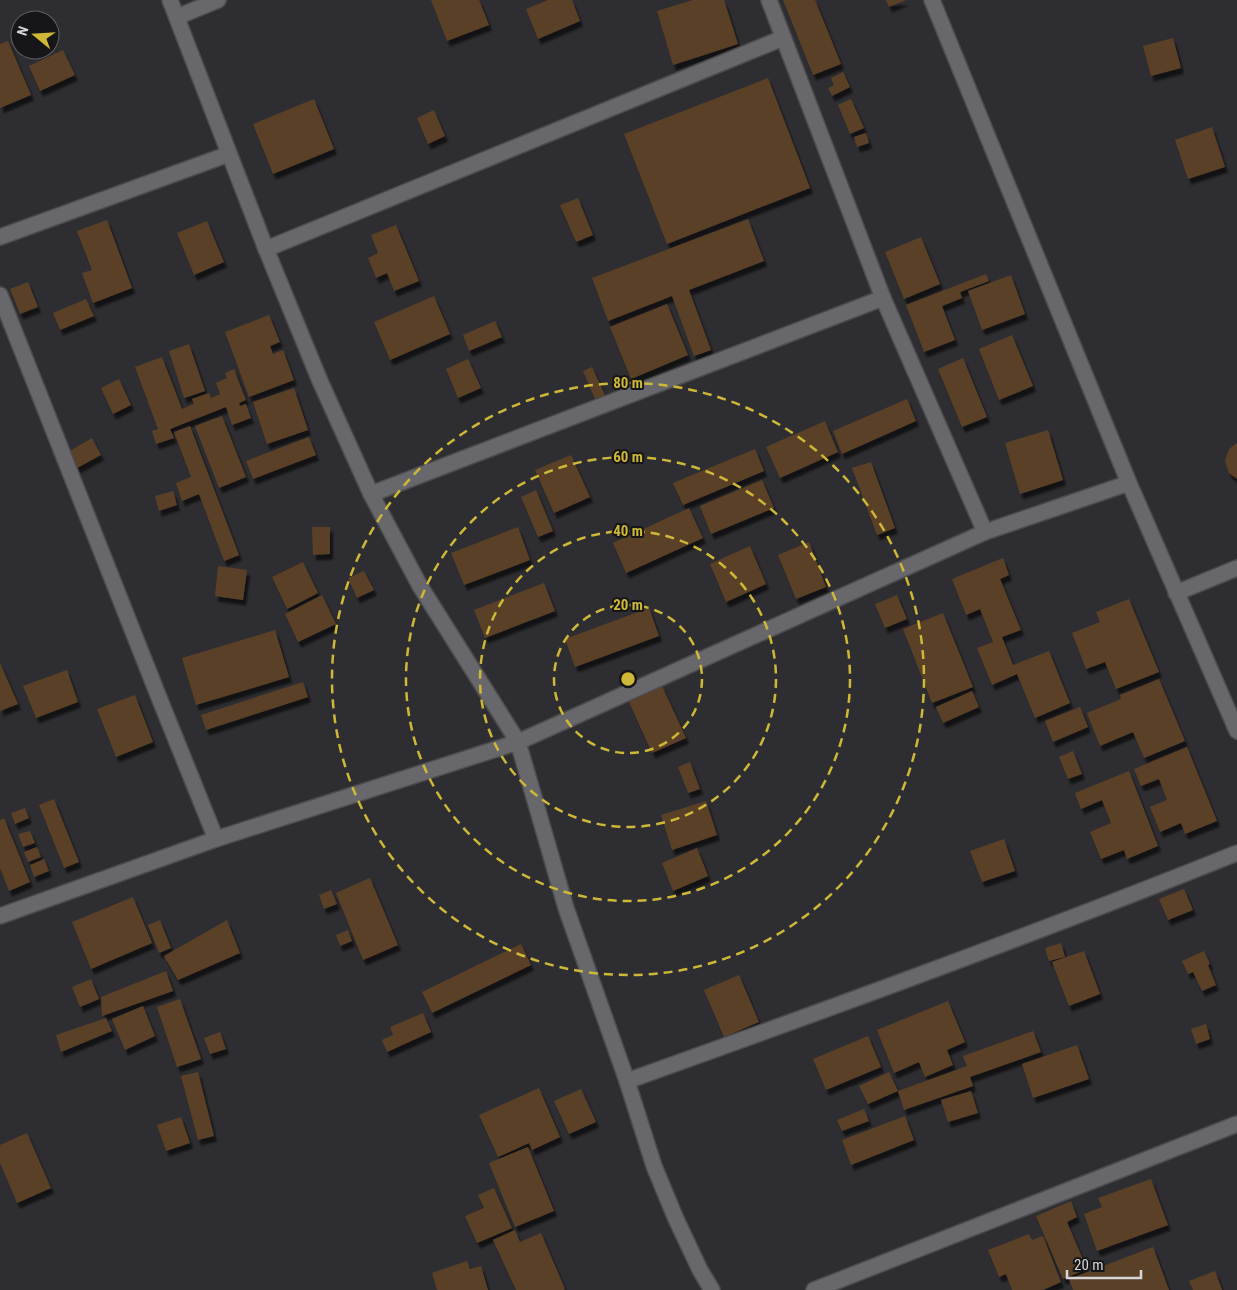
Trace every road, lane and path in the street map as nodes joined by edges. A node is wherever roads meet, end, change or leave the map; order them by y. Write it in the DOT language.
graph roads {
  1 [pos="170,0"];
  2 [pos="218,0"];
  3 [pos="769,0"];
  4 [pos="932,0"];
  5 [pos="177,17"];
  6 [pos="783,38"];
  7 [pos="229,154"];
  8 [pos="0,237"];
  9 [pos="266,249"];
  10 [pos="0,295"];
  11 [pos="883,298"];
  12 [pos="1129,483"];
  13 [pos="371,494"];
  14 [pos="985,532"];
  15 [pos="1237,568"];
  16 [pos="1176,593"];
  17 [pos="1237,731"];
  18 [pos="518,742"];
  19 [pos="216,839"];
  20 [pos="1237,853"];
  21 [pos="0,916"];
  22 [pos="627,1081"];
  23 [pos="1237,1124"];
  24 [pos="712,1290"];
  25 [pos="814,1290"];
  1 -- 5 [label="street"];
  2 -- 5 [label="street"];
  3 -- 6 [label="street"];
  4 -- 12 [label="street"];
  5 -- 7 [label="street"];
  6 -- 9 [label="street"];
  6 -- 11 [label="street"];
  7 -- 8 [label="street"];
  7 -- 9 [label="street"];
  9 -- 13 [label="street"];
  10 -- 19 [label="street"];
  11 -- 13 [label="street"];
  11 -- 14 [label="street"];
  12 -- 14 [label="street"];
  12 -- 16 [label="street"];
  13 -- 18 [label="street"];
  14 -- 18 [label="street"];
  15 -- 16 [label="street"];
  16 -- 17 [label="street"];
  18 -- 19 [label="street"];
  18 -- 22 [label="street"];
  19 -- 21 [label="street"];
  20 -- 22 [label="street"];
  22 -- 24 [label="street"];
  23 -- 25 [label="street"];
}
